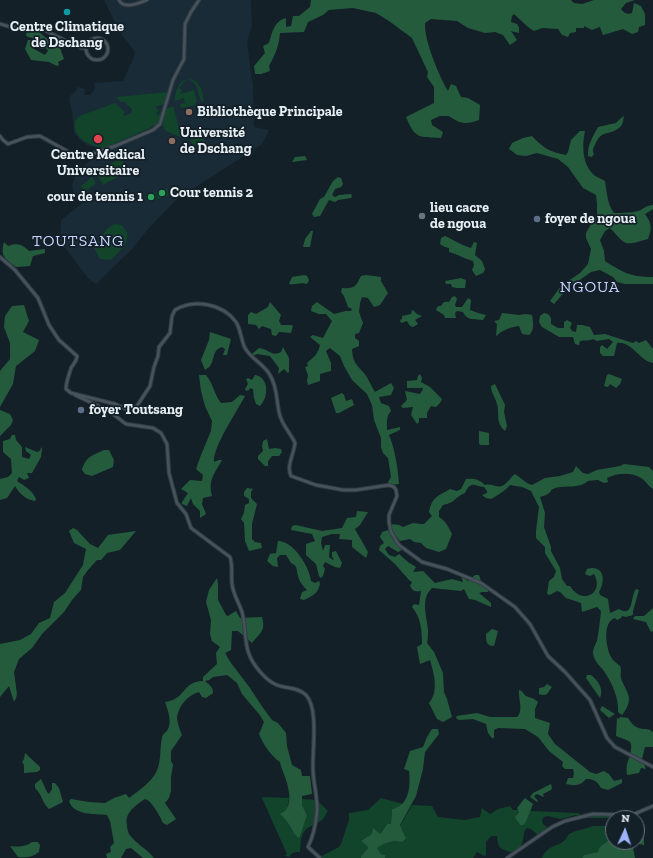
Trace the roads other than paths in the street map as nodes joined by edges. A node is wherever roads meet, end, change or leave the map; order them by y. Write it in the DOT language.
graph roads {
  1 [pos="119,0"];
  2 [pos="147,0"];
  3 [pos="199,0"];
  4 [pos="0,24"];
  5 [pos="86,48"];
  6 [pos="0,136"];
  7 [pos="0,257"];
  8 [pos="71,393"];
  9 [pos="653,767"];
  10 [pos="653,806"];
  11 [pos="320,858"];
  12 [pos="507,858"];
  1 -- 2 [label="street"];
  3 -- 6 [label="street"];
  4 -- 5 [label="street"];
  5 -- 5 [label="street"];
  7 -- 8 [label="street"];
  8 -- 9 [label="street"];
  8 -- 11 [label="street"];
  10 -- 12 [label="street"];
}
